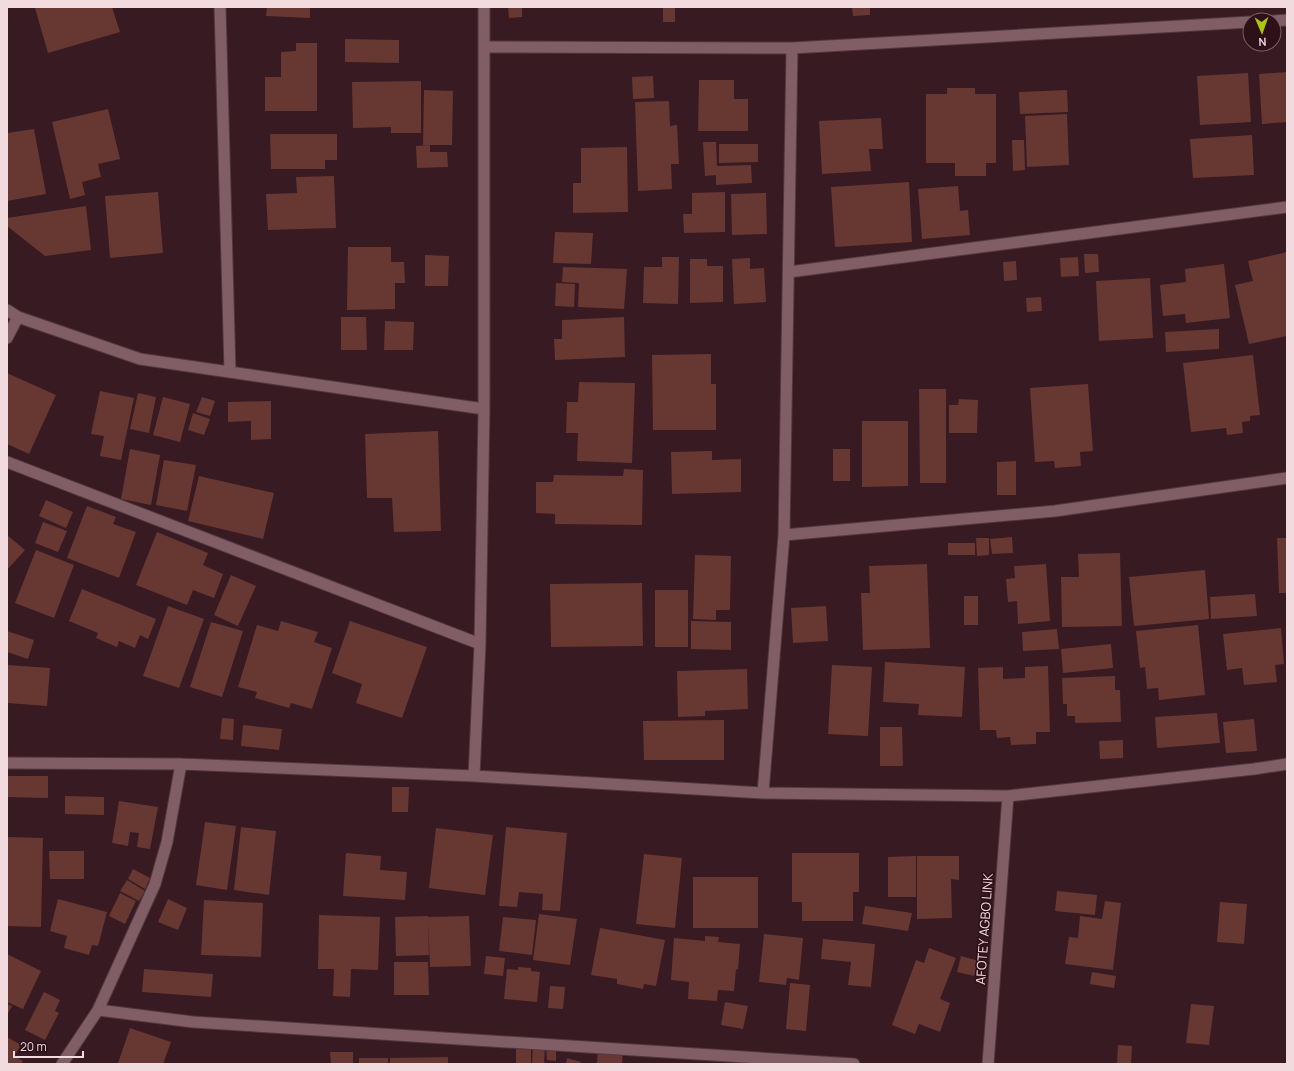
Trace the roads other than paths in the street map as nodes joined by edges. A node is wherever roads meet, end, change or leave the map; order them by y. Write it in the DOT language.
graph roads {
  1 [pos="220,7"];
  2 [pos="484,7"];
  3 [pos="1242,22"];
  4 [pos="485,47"];
  5 [pos="792,48"];
  6 [pos="1287,207"];
  7 [pos="789,272"];
  8 [pos="7,310"];
  9 [pos="18,317"];
  10 [pos="7,338"];
  11 [pos="230,371"];
  12 [pos="484,410"];
  13 [pos="7,462"];
  14 [pos="1287,478"];
  15 [pos="784,535"];
  16 [pos="480,644"];
  17 [pos="7,763"];
  18 [pos="181,764"];
  19 [pos="1287,764"];
  20 [pos="474,776"];
  21 [pos="763,793"];
  22 [pos="1008,796"];
  23 [pos="98,1010"];
  24 [pos="750,1061"];
  25 [pos="62,1064"];
  26 [pos="854,1064"];
  27 [pos="988,1064"];
  1 -- 11 [label="street"];
  2 -- 4 [label="street"];
  3 -- 5 [label="street"];
  4 -- 5 [label="street"];
  4 -- 12 [label="street"];
  5 -- 7 [label="street"];
  6 -- 7 [label="street"];
  7 -- 15 [label="street"];
  8 -- 9 [label="street"];
  9 -- 10 [label="street"];
  9 -- 11 [label="street"];
  11 -- 12 [label="street"];
  12 -- 16 [label="street"];
  13 -- 16 [label="street"];
  14 -- 15 [label="street"];
  15 -- 21 [label="street"];
  16 -- 20 [label="street"];
  17 -- 18 [label="street"];
  18 -- 20 [label="street"];
  18 -- 23 [label="street"];
  19 -- 22 [label="street"];
  20 -- 21 [label="street"];
  21 -- 22 [label="street"];
  22 -- 27 [label="street, AFOTEY AGBO LINK"];
  23 -- 24 [label="street"];
  23 -- 25 [label="street"];
  24 -- 26 [label="street"];
}
